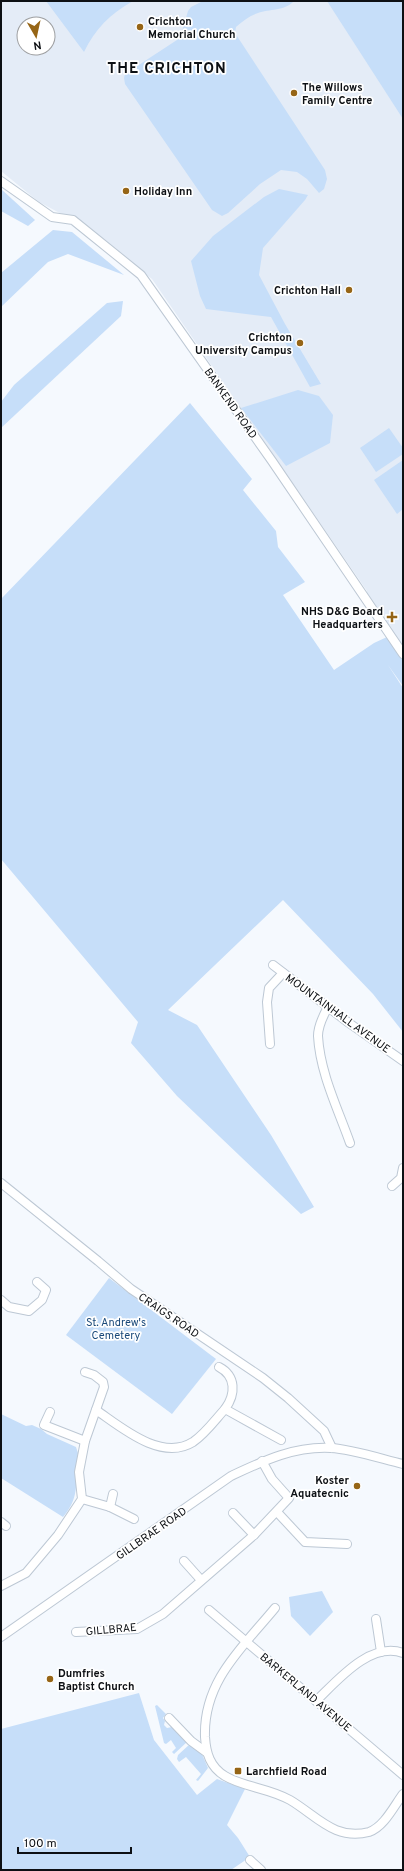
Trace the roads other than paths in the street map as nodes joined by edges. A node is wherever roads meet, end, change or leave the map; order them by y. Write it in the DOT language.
graph roads {
  1 [pos="1,181"];
  2 [pos="403,654"];
  3 [pos="273,965"];
  4 [pos="283,973"];
  5 [pos="328,1007"];
  6 [pos="270,1044"];
  7 [pos="403,1061"];
  8 [pos="350,1143"];
  9 [pos="403,1168"];
  10 [pos="402,1178"];
  11 [pos="1,1183"];
  12 [pos="392,1186"];
  13 [pos="37,1282"];
  14 [pos="1,1300"];
  15 [pos="219,1366"];
  16 [pos="85,1372"];
  17 [pos="225,1409"];
  18 [pos="96,1410"];
  19 [pos="50,1412"];
  20 [pos="280,1440"];
  21 [pos="85,1441"];
  22 [pos="332,1448"];
  23 [pos="262,1461"];
  24 [pos="403,1464"];
  25 [pos="113,1494"];
  26 [pos="82,1499"];
  27 [pos="110,1507"];
  28 [pos="277,1512"];
  29 [pos="233,1513"];
  30 [pos="134,1519"];
  31 [pos="254,1535"];
  32 [pos="347,1544"];
  33 [pos="184,1561"];
  34 [pos="201,1580"];
  35 [pos="1,1586"];
  36 [pos="276,1608"];
  37 [pos="209,1610"];
  38 [pos="376,1619"];
  39 [pos="76,1632"];
  40 [pos="1,1637"];
  41 [pos="246,1642"];
  42 [pos="381,1652"];
  43 [pos="403,1653"];
  44 [pos="316,1702"];
  45 [pos="169,1718"];
  46 [pos="206,1752"];
  47 [pos="403,1774"];
  48 [pos="403,1794"];
  49 [pos="250,1860"];
  50 [pos="260,1870"];
  1 -- 2 [label="street, BANKEND ROAD"];
  3 -- 4 [label="street, MOUNTAINHALL AVENUE"];
  4 -- 5 [label="street, MOUNTAINHALL AVENUE"];
  4 -- 6 [label="street"];
  5 -- 7 [label="street, MOUNTAINHALL AVENUE"];
  5 -- 8 [label="street"];
  9 -- 10 [label="street"];
  10 -- 12 [label="street"];
  11 -- 22 [label="street, CRAIGS ROAD"];
  13 -- 14 [label="street"];
  15 -- 17 [label="street"];
  16 -- 18 [label="street"];
  17 -- 18 [label="street"];
  17 -- 20 [label="street"];
  18 -- 21 [label="street"];
  19 -- 21 [label="street"];
  21 -- 26 [label="street"];
  22 -- 23 [label="street, GILLBRAE ROAD"];
  22 -- 24 [label="street"];
  23 -- 28 [label="street, GILLBRAE"];
  23 -- 40 [label="street, GILLBRAE ROAD"];
  25 -- 27 [label="street"];
  26 -- 27 [label="street"];
  26 -- 35 [label="street"];
  27 -- 30 [label="street"];
  28 -- 31 [label="street, GILLBRAE"];
  28 -- 32 [label="street"];
  29 -- 31 [label="street"];
  31 -- 34 [label="street, GILLBRAE"];
  33 -- 34 [label="street"];
  34 -- 39 [label="street, GILLBRAE"];
  36 -- 41 [label="street"];
  37 -- 41 [label="street, BARKERLAND AVENUE"];
  38 -- 42 [label="street"];
  41 -- 44 [label="street, BARKERLAND AVENUE"];
  41 -- 46 [label="street"];
  42 -- 43 [label="street"];
  42 -- 44 [label="street"];
  44 -- 47 [label="street, BARKERLAND AVENUE"];
  45 -- 46 [label="street"];
  46 -- 48 [label="street"];
  49 -- 50 [label="street"];
}
